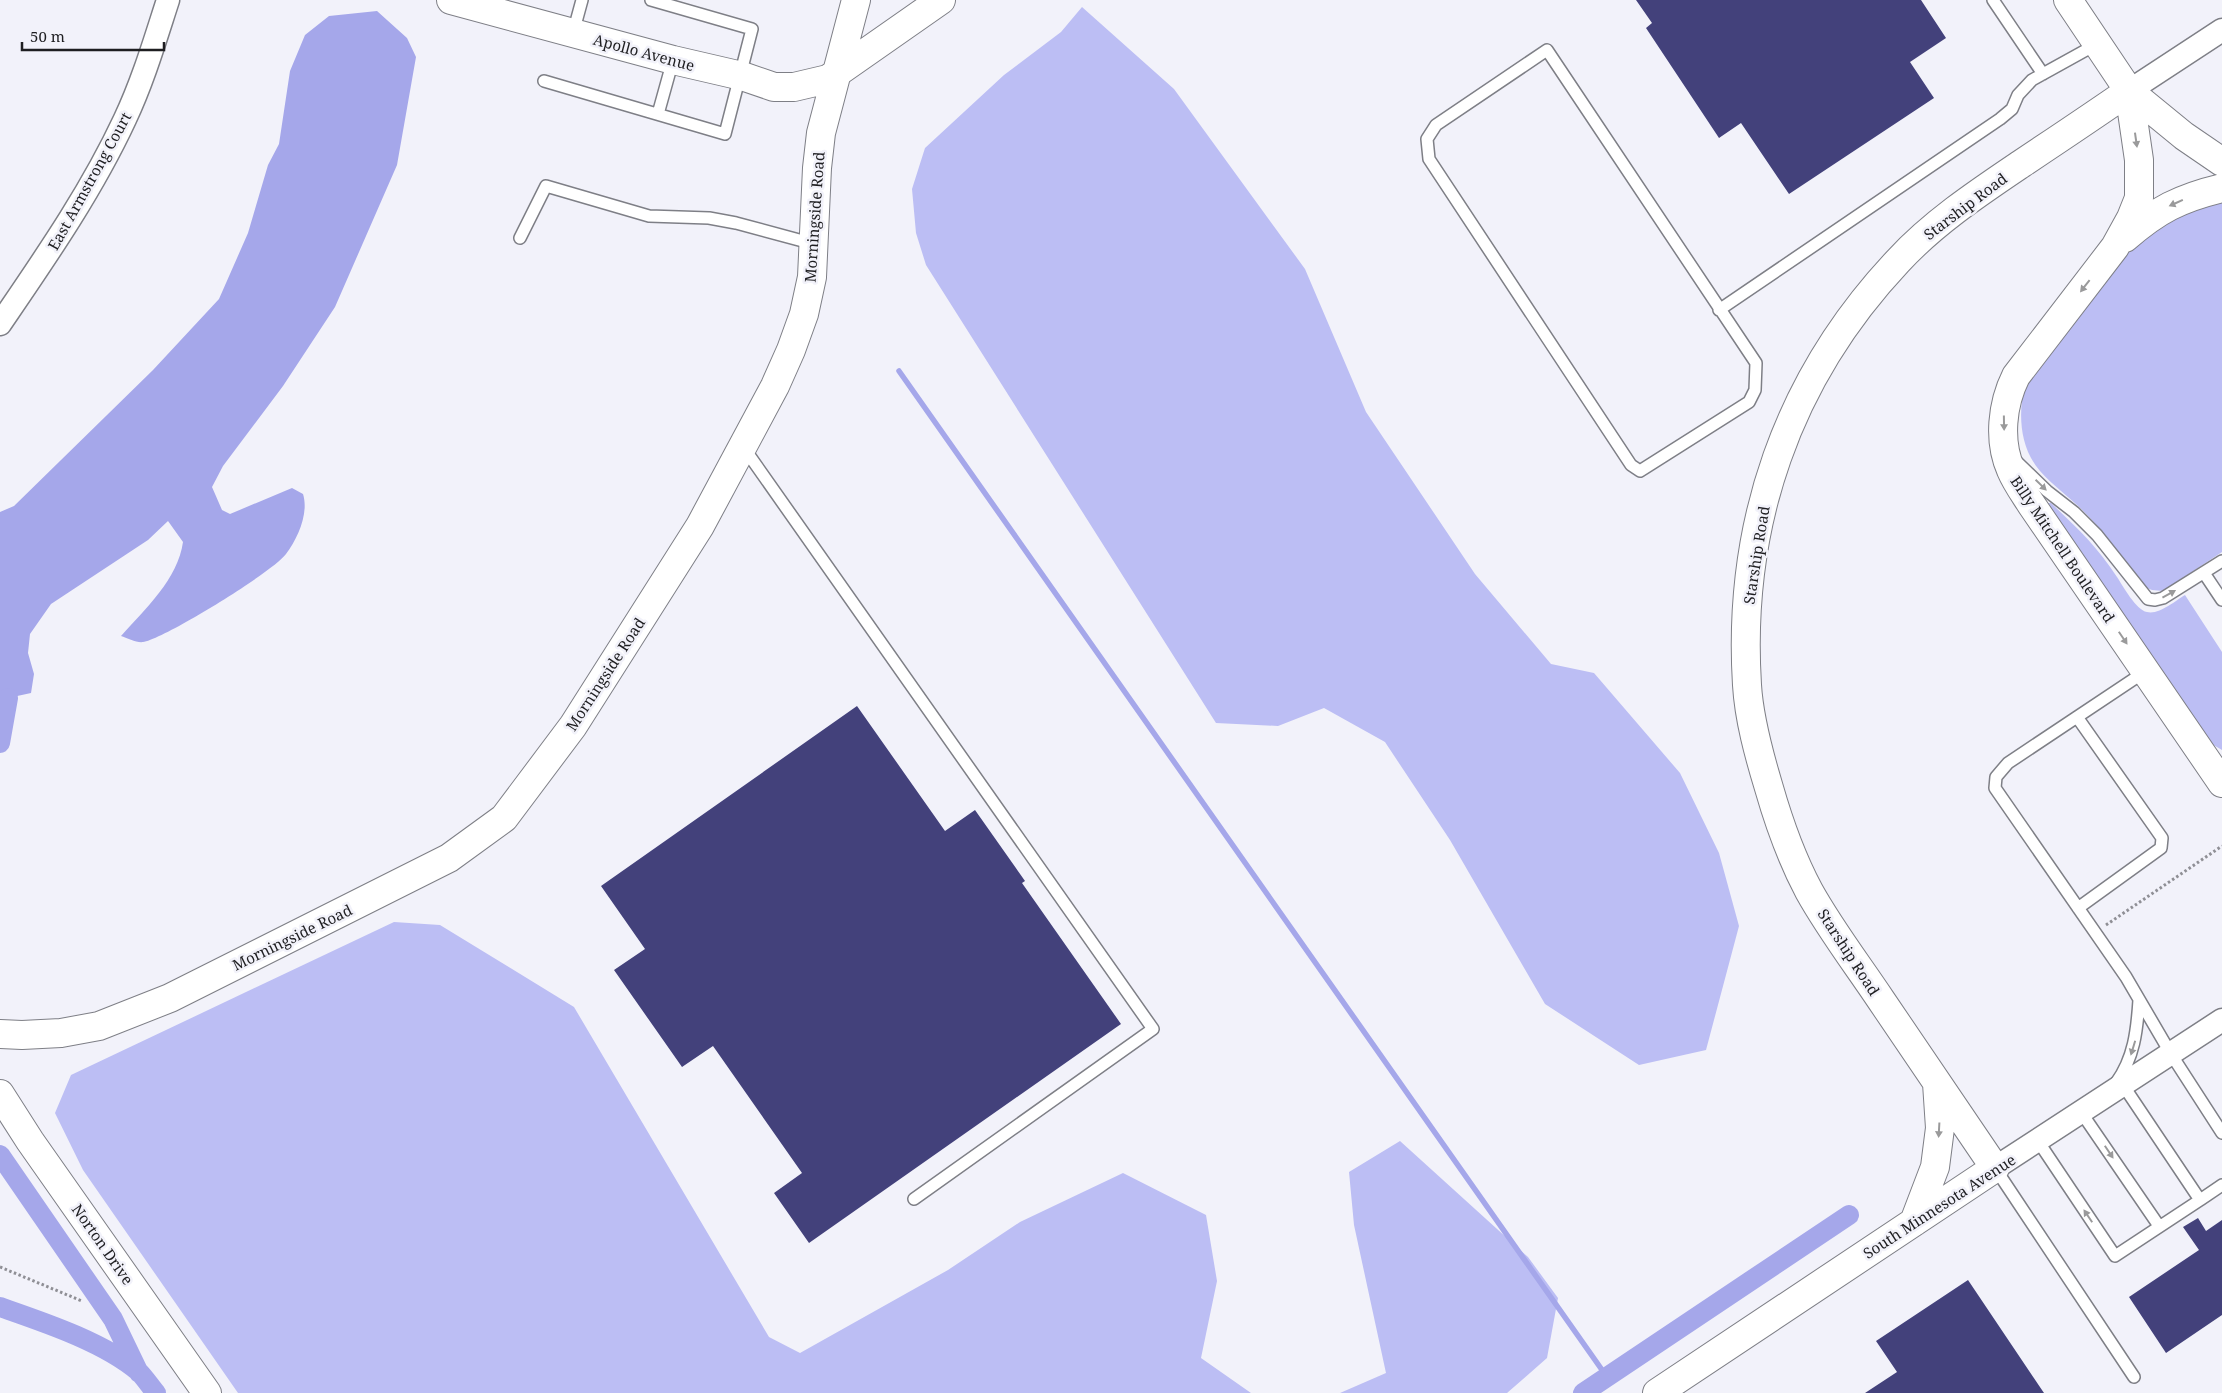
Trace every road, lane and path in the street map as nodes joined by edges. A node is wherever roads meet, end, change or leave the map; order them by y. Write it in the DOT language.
graph roads {
  1 [pos="168,0"];
  2 [pos="452,0"];
  3 [pos="582,0"];
  4 [pos="651,0"];
  5 [pos="856,0"];
  6 [pos="942,0"];
  7 [pos="1993,0"];
  8 [pos="2068,0"];
  9 [pos="2222,30"];
  10 [pos="572,33"];
  11 [pos="2097,44"];
  12 [pos="673,60"];
  13 [pos="836,72"];
  14 [pos="2043,74"];
  15 [pos="742,76"];
  16 [pos="544,81"];
  17 [pos="2129,91"];
  18 [pos="658,114"];
  19 [pos="2222,162"];
  20 [pos="2222,188"];
  21 [pos="520,238"];
  22 [pos="814,244"];
  23 [pos="2115,247"];
  24 [pos="1719,310"];
  25 [pos="0,324"];
  26 [pos="743,446"];
  27 [pos="2006,451"];
  28 [pos="2222,561"];
  29 [pos="2204,572"];
  30 [pos="2222,600"];
  31 [pos="2146,671"];
  32 [pos="2077,717"];
  33 [pos="2212,757"];
  34 [pos="2222,782"];
  35 [pos="2222,846"];
  36 [pos="2078,908"];
  37 [pos="2095,933"];
  38 [pos="2139,1000"];
  39 [pos="2222,1020"];
  40 [pos="0,1034"];
  41 [pos="2171,1054"];
  42 [pos="1937,1082"];
  43 [pos="2115,1090"];
  44 [pos="0,1094"];
  45 [pos="2081,1112"];
  46 [pos="2222,1133"];
  47 [pos="2038,1141"];
  48 [pos="1995,1168"];
  49 [pos="2222,1185"];
  50 [pos="914,1199"];
  51 [pos="2200,1200"];
  52 [pos="1914,1222"];
  53 [pos="2159,1226"];
  54 [pos="0,1266"];
  55 [pos="82,1301"];
  56 [pos="2134,1377"];
  57 [pos="207,1393"];
  58 [pos="1657,1393"];
  1 -- 25 [label="street, East Armstrong Court"];
  2 -- 10 [label="street, Apollo Avenue"];
  3 -- 10 [label="lane"];
  4 -- 15 [label="lane"];
  5 -- 13 [label="street, Morningside Road"];
  6 -- 13 [label="street, Apollo Avenue"];
  7 -- 14 [label="lane"];
  8 -- 11 [label="street, Billy Mitchell Boulevard"];
  9 -- 17 [label="street"];
  10 -- 12 [label="street, Apollo Avenue"];
  11 -- 14 [label="lane"];
  11 -- 17 [label="street, Billy Mitchell Boulevard"];
  12 -- 15 [label="street, Apollo Avenue"];
  12 -- 18 [label="lane"];
  13 -- 15 [label="street, Apollo Avenue"];
  13 -- 22 [label="street, Morningside Road"];
  14 -- 24 [label="lane"];
  15 -- 18 [label="lane"];
  16 -- 18 [label="lane"];
  17 -- 19 [label="street, Billy Mitchell Boulevard"];
  17 -- 23 [label="street, Billy Mitchell Boulevard, one-way"];
  17 -- 42 [label="street, Starship Road"];
  20 -- 23 [label="street, one-way"];
  21 -- 22 [label="lane"];
  22 -- 26 [label="street, Morningside Road"];
  23 -- 27 [label="street, Billy Mitchell Boulevard, one-way"];
  24 -- 24 [label="lane"];
  26 -- 40 [label="street, Morningside Road"];
  26 -- 50 [label="lane"];
  27 -- 29 [label="lane, one-way"];
  27 -- 31 [label="street, Billy Mitchell Boulevard, one-way"];
  28 -- 29 [label="lane"];
  29 -- 30 [label="lane"];
  31 -- 32 [label="lane"];
  31 -- 33 [label="street, Billy Mitchell Boulevard"];
  32 -- 36 [label="lane"];
  32 -- 36 [label="lane"];
  33 -- 34 [label="street, Billy Mitchell Boulevard"];
  35 -- 37 [label="path"];
  36 -- 37 [label="lane"];
  37 -- 38 [label="lane"];
  38 -- 41 [label="lane"];
  38 -- 43 [label="lane, one-way"];
  39 -- 41 [label="street, South Minnesota Avenue"];
  41 -- 43 [label="street, South Minnesota Avenue"];
  41 -- 46 [label="lane"];
  42 -- 48 [label="street, Starship Road"];
  42 -- 52 [label="street, one-way"];
  43 -- 45 [label="street, South Minnesota Avenue"];
  43 -- 51 [label="lane"];
  44 -- 57 [label="street, Norton Drive"];
  45 -- 47 [label="street, South Minnesota Avenue"];
  45 -- 53 [label="lane, one-way"];
  47 -- 48 [label="street, South Minnesota Avenue"];
  53 -- 47 [label="lane, one-way"];
  48 -- 52 [label="street, South Minnesota Avenue"];
  48 -- 56 [label="lane"];
  49 -- 51 [label="lane"];
  51 -- 53 [label="lane"];
  52 -- 58 [label="street, South Minnesota Avenue"];
  54 -- 55 [label="path"];
}
